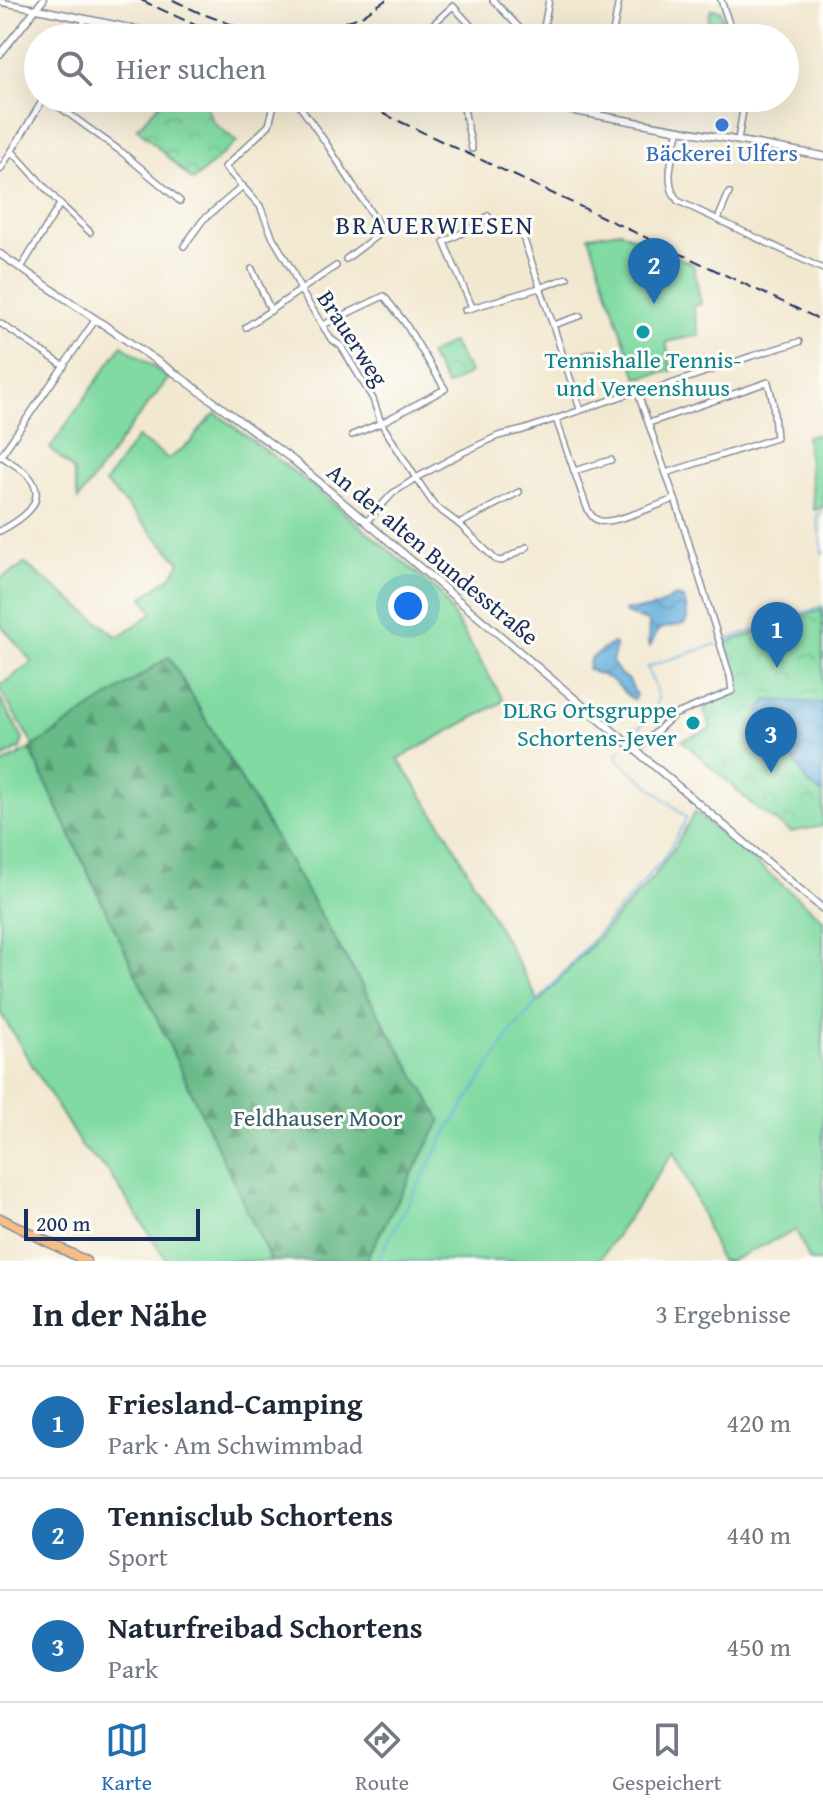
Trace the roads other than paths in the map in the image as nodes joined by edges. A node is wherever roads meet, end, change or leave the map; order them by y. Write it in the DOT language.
graph roads {
  1 [pos="41,0"];
  2 [pos="493,0"];
  3 [pos="549,0"];
  4 [pos="619,0"];
  5 [pos="721,0"];
  6 [pos="0,2"];
  7 [pos="37,9"];
  8 [pos="85,19"];
  9 [pos="25,24"];
  10 [pos="83,24"];
  11 [pos="109,24"];
  12 [pos="433,24"];
  13 [pos="469,24"];
  14 [pos="516,24"];
  15 [pos="545,24"];
  16 [pos="615,24"];
  17 [pos="729,24"];
  18 [pos="24,25"];
  19 [pos="0,54"];
  20 [pos="37,112"];
  21 [pos="66,112"];
  22 [pos="272,112"];
  23 [pos="304,112"];
  24 [pos="465,112"];
  25 [pos="581,112"];
  26 [pos="599,112"];
  27 [pos="743,112"];
  28 [pos="598,115"];
  29 [pos="679,129"];
  30 [pos="738,140"];
  31 [pos="472,149"];
  32 [pos="12,151"];
  33 [pos="823,156"];
  34 [pos="0,170"];
  35 [pos="243,186"];
  36 [pos="729,193"];
  37 [pos="180,201"];
  38 [pos="60,204"];
  39 [pos="488,216"];
  40 [pos="718,219"];
  41 [pos="521,231"];
  42 [pos="90,232"];
  43 [pos="184,246"];
  44 [pos="0,254"];
  45 [pos="346,259"];
  46 [pos="336,266"];
  47 [pos="21,268"];
  48 [pos="252,269"];
  49 [pos="823,269"];
  50 [pos="567,278"];
  51 [pos="539,288"];
  52 [pos="301,291"];
  53 [pos="472,307"];
  54 [pos="465,310"];
  55 [pos="271,311"];
  56 [pos="580,316"];
  57 [pos="96,319"];
  58 [pos="0,323"];
  59 [pos="323,325"];
  60 [pos="553,325"];
  61 [pos="246,327"];
  62 [pos="799,342"];
  63 [pos="593,353"];
  64 [pos="565,361"];
  65 [pos="64,366"];
  66 [pos="639,395"];
  67 [pos="580,409"];
  68 [pos="556,419"];
  69 [pos="381,423"];
  70 [pos="649,423"];
  71 [pos="352,435"];
  72 [pos="0,456"];
  73 [pos="611,460"];
  74 [pos="574,471"];
  75 [pos="666,473"];
  76 [pos="416,478"];
  77 [pos="519,492"];
  78 [pos="675,499"];
  79 [pos="367,521"];
  80 [pos="459,524"];
  81 [pos="0,531"];
  82 [pos="527,547"];
  83 [pos="637,750"];
  84 [pos="823,909"];
  85 [pos="0,1218"];
  86 [pos="86,1261"];
  1 -- 7 [label="street"];
  2 -- 14 [label="street"];
  3 -- 15 [label="street"];
  4 -- 16 [label="street"];
  5 -- 17 [label="street"];
  6 -- 7 [label="street"];
  7 -- 8 [label="street"];
  7 -- 9 [label="street"];
  8 -- 10 [label="street"];
  8 -- 11 [label="street"];
  12 -- 13 [label="street"];
  18 -- 19 [label="street"];
  20 -- 32 [label="street"];
  21 -- 37 [label="street"];
  22 -- 35 [label="street, Brauerweg"];
  23 -- 45 [label="street"];
  24 -- 31 [label="street"];
  25 -- 28 [label="street"];
  26 -- 28 [label="street"];
  27 -- 30 [label="street"];
  28 -- 29 [label="street"];
  29 -- 30 [label="street"];
  29 -- 40 [label="street"];
  30 -- 33 [label="street"];
  32 -- 34 [label="street"];
  32 -- 38 [label="street"];
  35 -- 43 [label="street"];
  35 -- 52 [label="street, Brauerweg"];
  36 -- 40 [label="street"];
  38 -- 42 [label="street"];
  38 -- 47 [label="street"];
  39 -- 53 [label="street"];
  40 -- 49 [label="street"];
  41 -- 51 [label="street"];
  44 -- 47 [label="street, An der alten Bundesstraße"];
  46 -- 52 [label="street"];
  47 -- 57 [label="street, An der alten Bundesstraße"];
  48 -- 55 [label="street"];
  50 -- 51 [label="street"];
  51 -- 53 [label="street"];
  51 -- 60 [label="street"];
  52 -- 55 [label="street"];
  52 -- 59 [label="street, Brauerweg"];
  53 -- 54 [label="street"];
  55 -- 61 [label="street"];
  56 -- 60 [label="street"];
  57 -- 65 [label="street"];
  57 -- 79 [label="street, An der alten Bundesstraße"];
  58 -- 65 [label="street"];
  59 -- 69 [label="street, Brauerweg"];
  59 -- 69 [label="street"];
  60 -- 64 [label="street"];
  62 -- 66 [label="street"];
  63 -- 64 [label="street"];
  64 -- 67 [label="street"];
  65 -- 72 [label="street"];
  66 -- 67 [label="street"];
  66 -- 70 [label="street"];
  67 -- 68 [label="street"];
  68 -- 74 [label="street"];
  68 -- 76 [label="street"];
  69 -- 71 [label="street"];
  69 -- 76 [label="street, Brauerweg"];
  70 -- 75 [label="street"];
  70 -- 75 [label="street"];
  72 -- 81 [label="street"];
  73 -- 74 [label="street"];
  74 -- 78 [label="street"];
  75 -- 78 [label="street"];
  76 -- 79 [label="street"];
  76 -- 80 [label="street, Brauerweg"];
  77 -- 80 [label="street"];
  78 -- 83 [label="street"];
  79 -- 83 [label="street, An der alten Bundesstraße"];
  80 -- 82 [label="street, Brauerweg"];
  83 -- 84 [label="street, An der alten Bundesstraße"];
  85 -- 86 [label="highway"];
}
